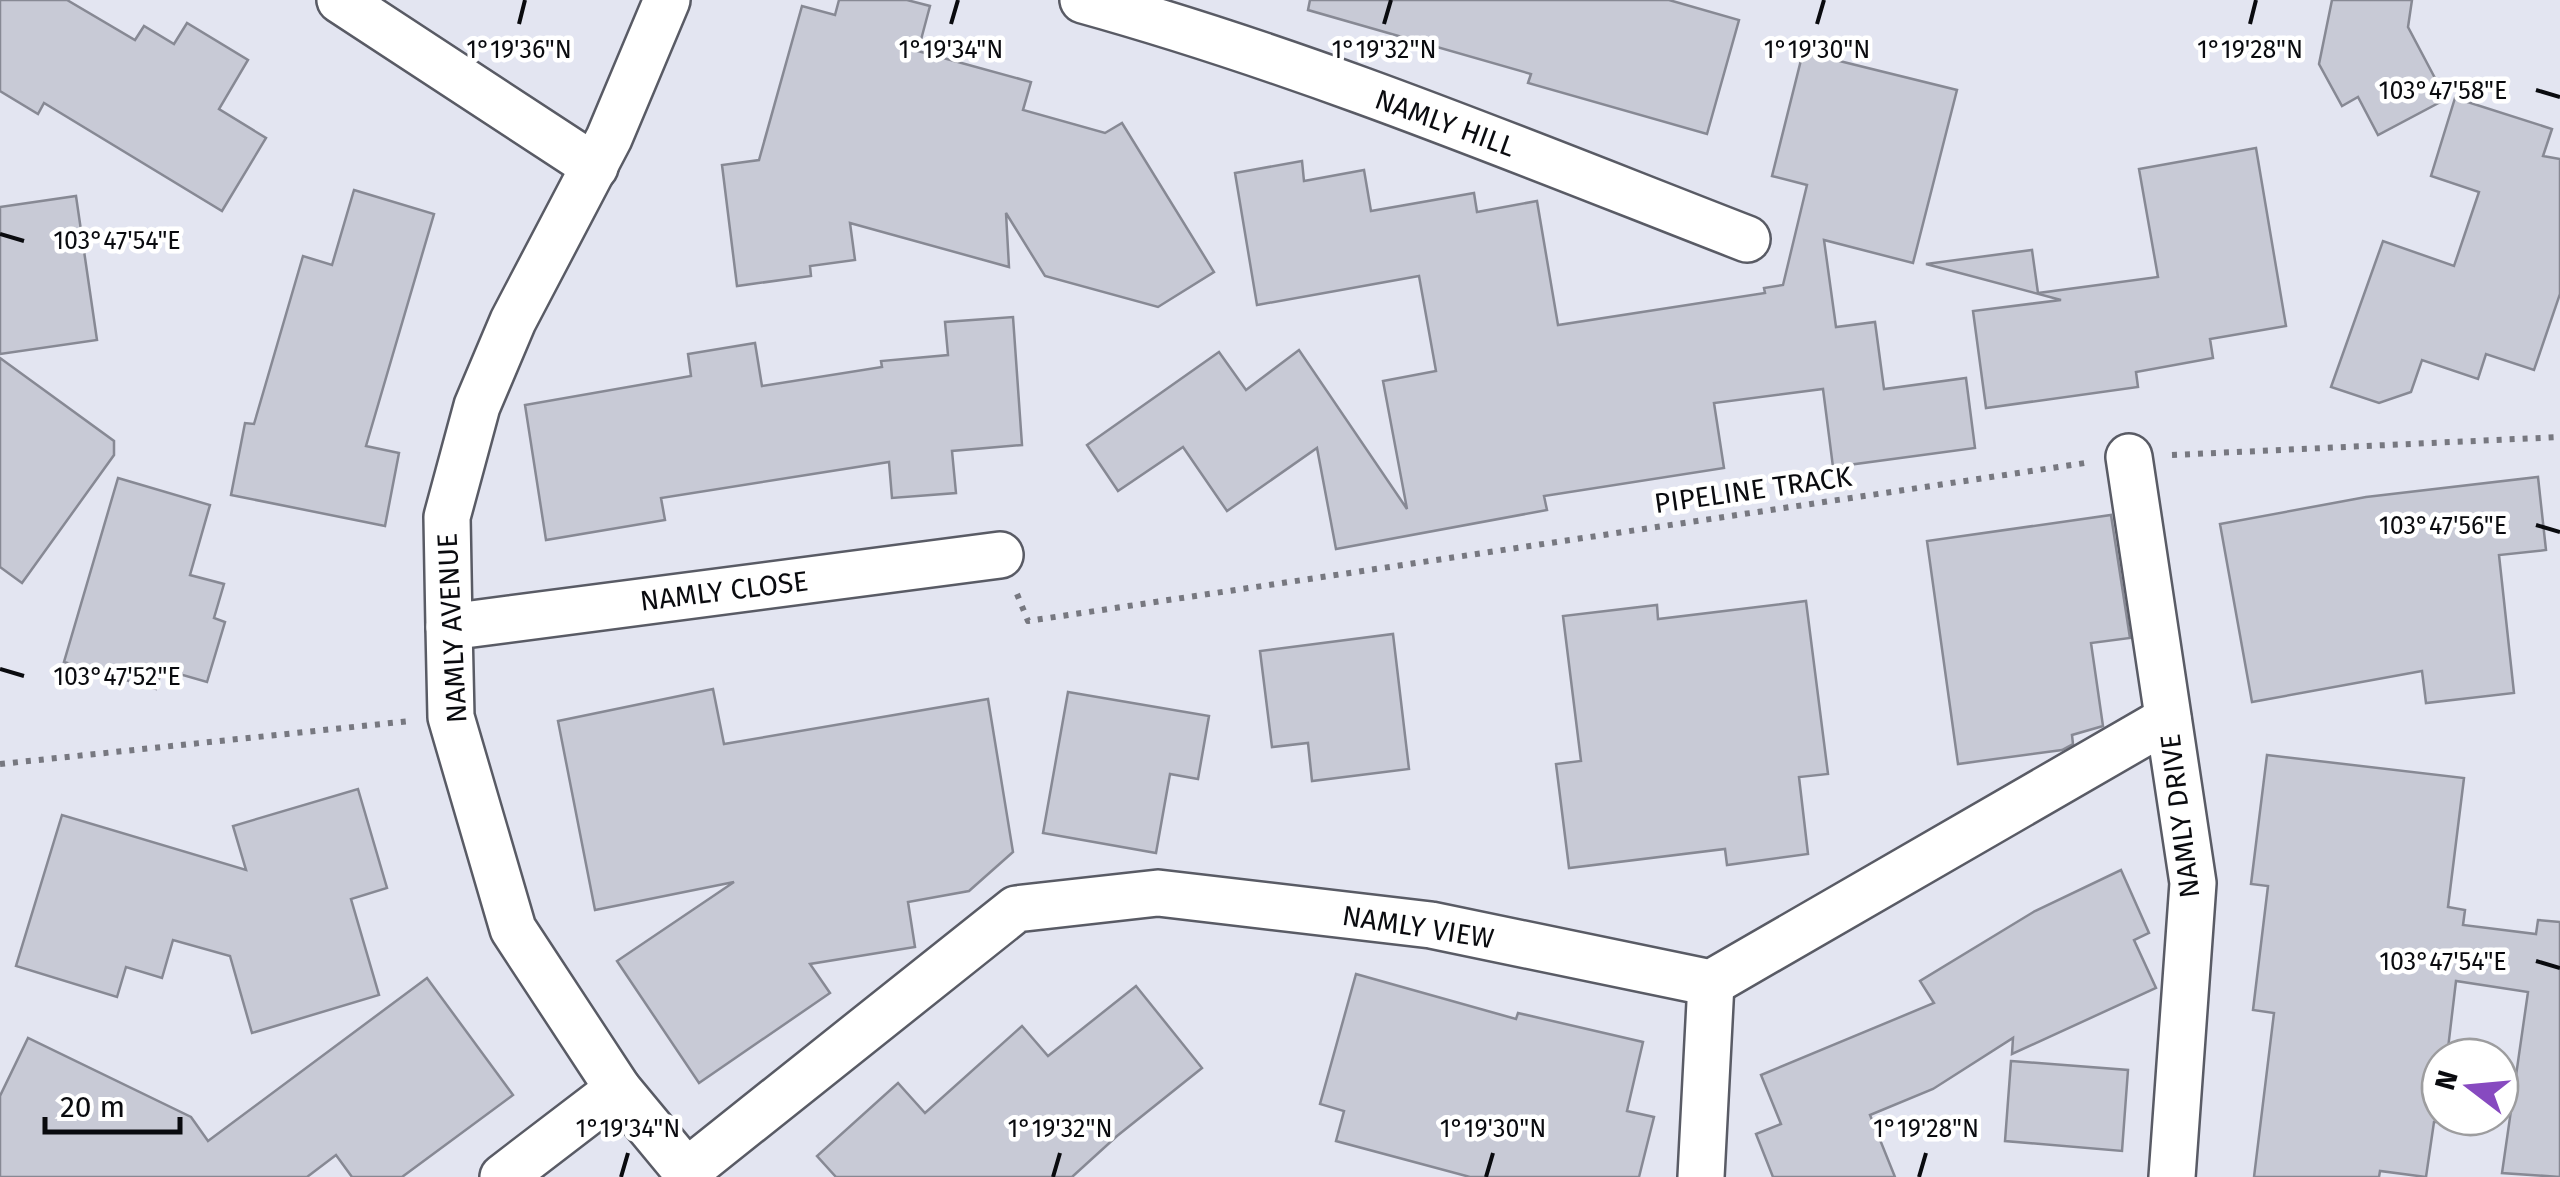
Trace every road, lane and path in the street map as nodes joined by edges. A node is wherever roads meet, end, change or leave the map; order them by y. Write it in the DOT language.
graph roads {
  1 [pos="340,0"];
  2 [pos="667,0"];
  3 [pos="1084,0"];
  4 [pos="595,167"];
  5 [pos="1746,240"];
  6 [pos="2560,437"];
  7 [pos="2129,456"];
  8 [pos="1000,555"];
  9 [pos="449,627"];
  10 [pos="451,717"];
  11 [pos="2168,719"];
  12 [pos="0,764"];
  13 [pos="1711,983"];
  14 [pos="618,1089"];
  15 [pos="689,1174"];
  16 [pos="503,1177"];
  17 [pos="1701,1177"];
  18 [pos="2172,1177"];
  1 -- 4 [label="street"];
  2 -- 4 [label="street, NAMLY AVENUE"];
  3 -- 5 [label="street, NAMLY HILL"];
  4 -- 9 [label="street, NAMLY AVENUE"];
  6 -- 7 [label="path, PIPELINE TRACK"];
  7 -- 8 [label="path, PIPELINE TRACK"];
  7 -- 11 [label="street, NAMLY DRIVE"];
  8 -- 9 [label="street, NAMLY CLOSE"];
  9 -- 10 [label="street, NAMLY AVENUE"];
  10 -- 12 [label="path"];
  10 -- 14 [label="street, NAMLY AVENUE"];
  11 -- 13 [label="street"];
  11 -- 18 [label="street, NAMLY DRIVE"];
  13 -- 15 [label="street, NAMLY VIEW"];
  13 -- 17 [label="street"];
  14 -- 15 [label="street, NAMLY AVENUE"];
  14 -- 16 [label="street"];
}
